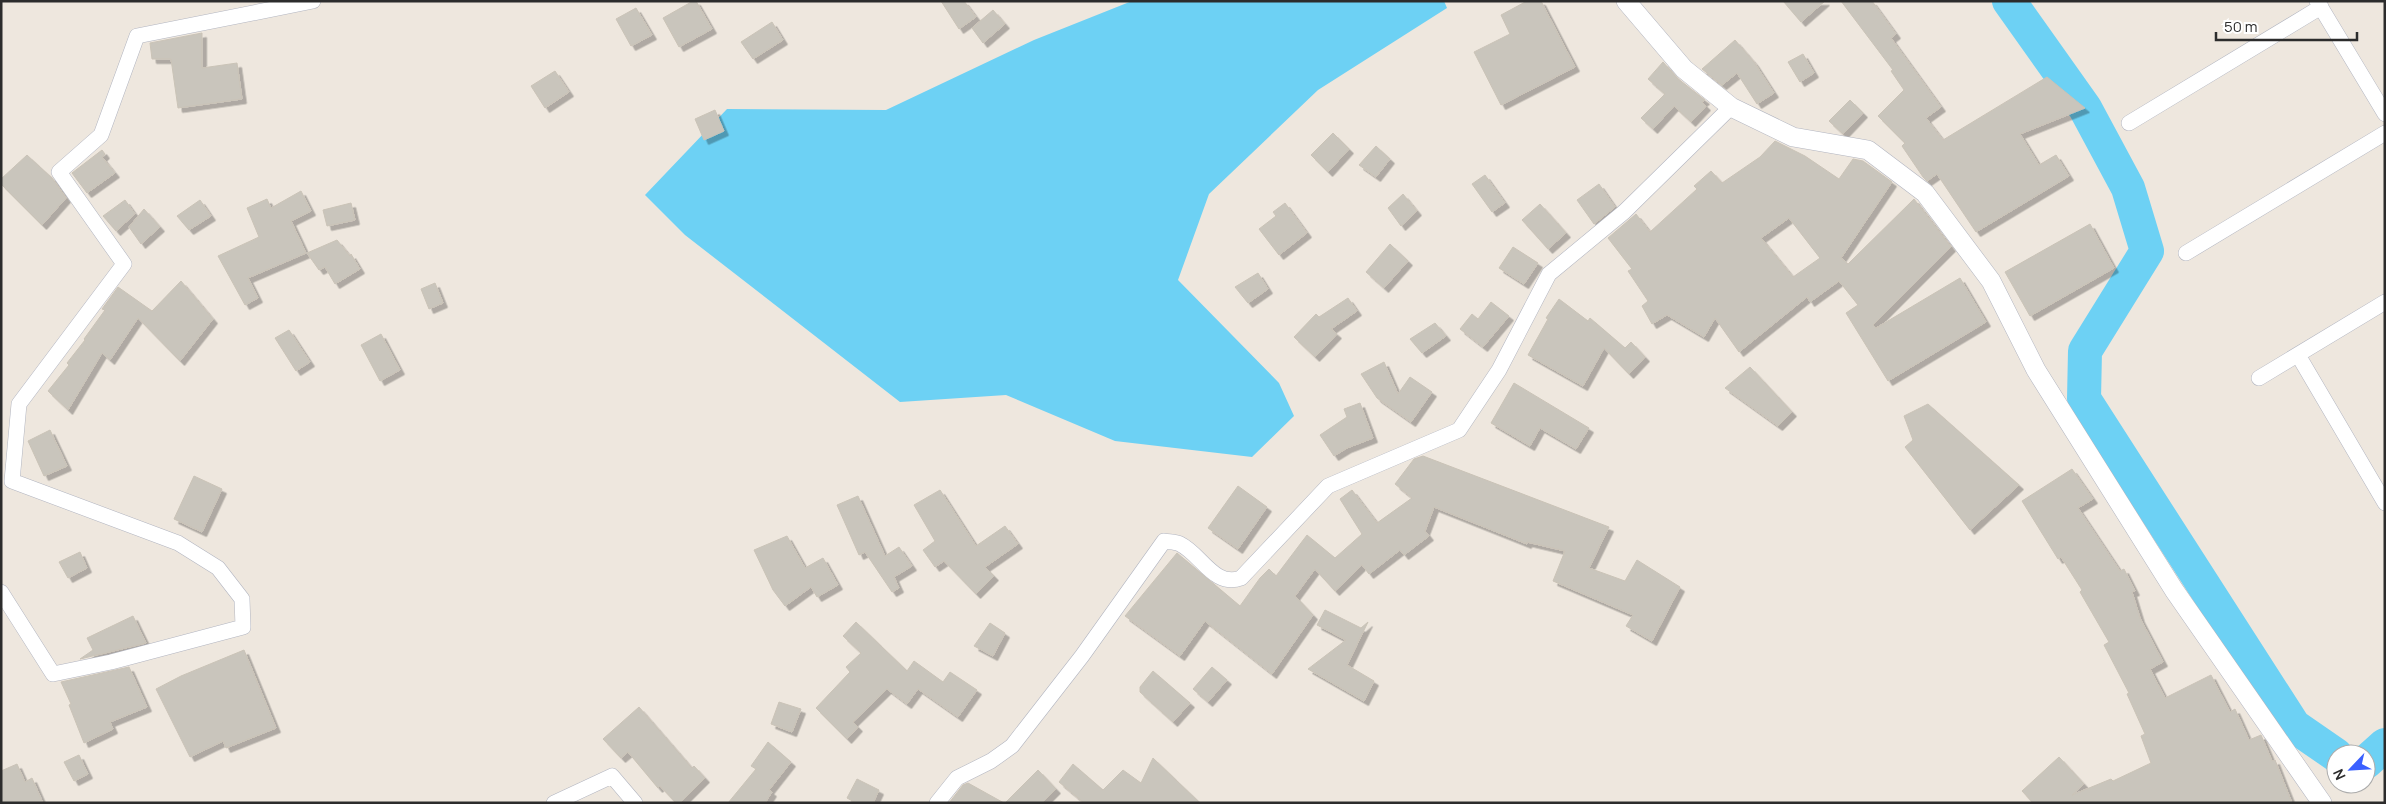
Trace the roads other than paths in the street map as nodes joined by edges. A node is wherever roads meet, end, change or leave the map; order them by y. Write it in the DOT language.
graph roads {
  1 [pos="313,1"];
  2 [pos="1626,1"];
  3 [pos="2319,4"];
  4 [pos="1731,108"];
  5 [pos="2385,114"];
  6 [pos="2129,123"];
  7 [pos="2385,133"];
  8 [pos="2186,253"];
  9 [pos="2385,302"];
  10 [pos="2298,355"];
  11 [pos="2259,378"];
  12 [pos="2385,503"];
  13 [pos="1,592"];
  14 [pos="554,803"];
  15 [pos="635,803"];
  16 [pos="937,803"];
  17 [pos="2322,803"];
  1 -- 13 [label="street"];
  2 -- 4 [label="street"];
  3 -- 5 [label="street"];
  3 -- 6 [label="street"];
  4 -- 16 [label="street"];
  4 -- 17 [label="street"];
  7 -- 8 [label="street"];
  9 -- 10 [label="street"];
  10 -- 11 [label="street"];
  10 -- 12 [label="street"];
  14 -- 15 [label="street"];
}
